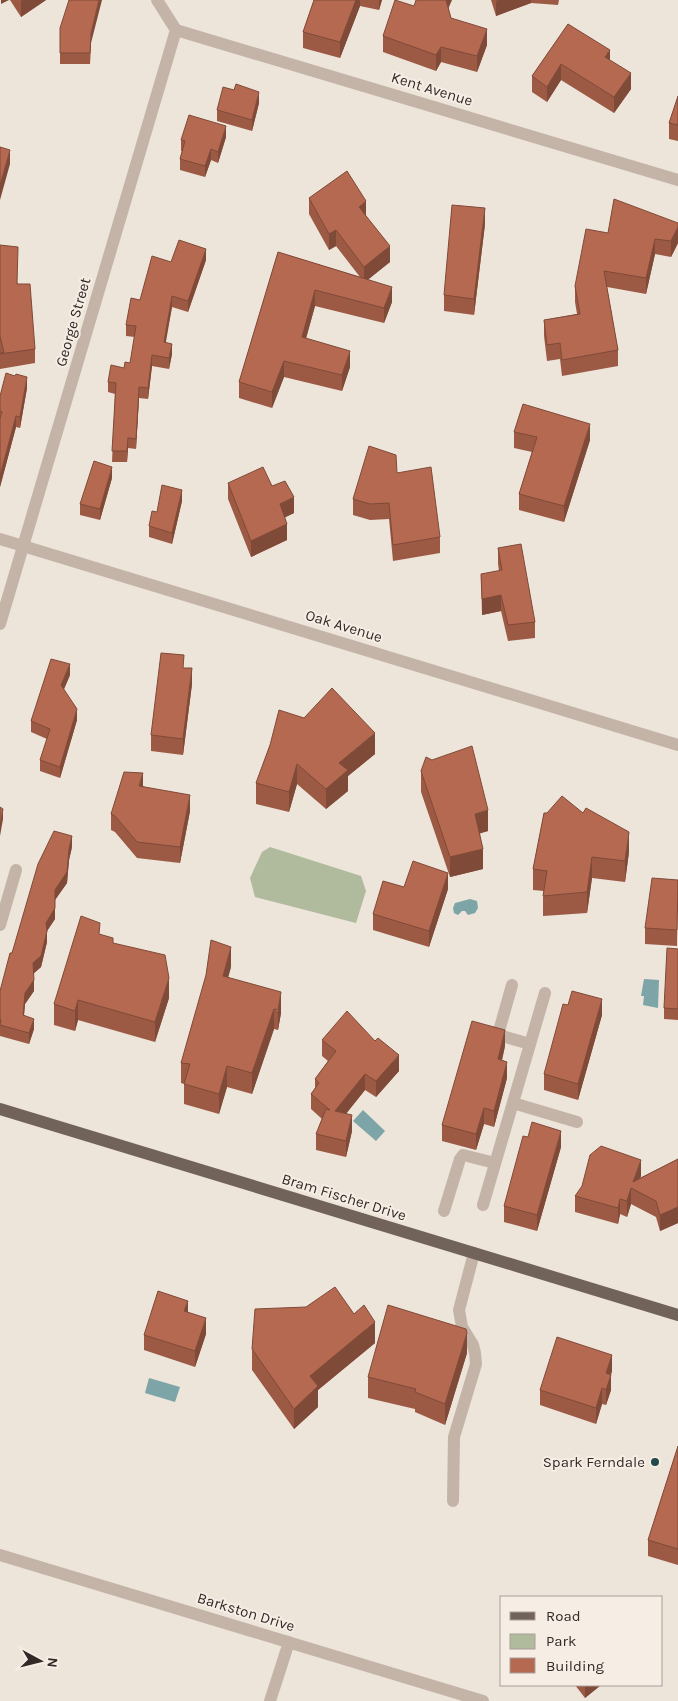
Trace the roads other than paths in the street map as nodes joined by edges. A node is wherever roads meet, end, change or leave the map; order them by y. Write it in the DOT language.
graph roads {
  1 [pos="157,0"];
  2 [pos="176,30"];
  3 [pos="678,180"];
  4 [pos="0,539"];
  5 [pos="24,546"];
  6 [pos="0,624"];
  7 [pos="678,745"];
  8 [pos="16,870"];
  9 [pos="0,925"];
  10 [pos="512,985"];
  11 [pos="545,993"];
  12 [pos="530,1044"];
  13 [pos="513,1102"];
  14 [pos="0,1109"];
  15 [pos="578,1122"];
  16 [pos="495,1163"];
  17 [pos="483,1205"];
  18 [pos="444,1211"];
  19 [pos="474,1253"];
  20 [pos="678,1315"];
  21 [pos="453,1501"];
  22 [pos="0,1555"];
  23 [pos="288,1642"];
  24 [pos="270,1701"];
  25 [pos="483,1701"];
  1 -- 2 [label="street"];
  2 -- 3 [label="street, Kent Avenue"];
  2 -- 5 [label="street, George Street"];
  4 -- 5 [label="street, Oak Avenue"];
  5 -- 6 [label="street, George Street"];
  5 -- 7 [label="street, Oak Avenue"];
  8 -- 9 [label="street"];
  10 -- 12 [label="street"];
  11 -- 12 [label="street"];
  12 -- 13 [label="street"];
  13 -- 15 [label="street"];
  13 -- 16 [label="street"];
  14 -- 19 [label="main road, Bram Fischer Drive"];
  16 -- 17 [label="street"];
  16 -- 18 [label="street"];
  19 -- 20 [label="main road, Bram Fischer Drive"];
  19 -- 21 [label="street"];
  22 -- 23 [label="street, Barkston Drive"];
  23 -- 24 [label="street"];
  23 -- 25 [label="street, Barkston Drive"];
}
